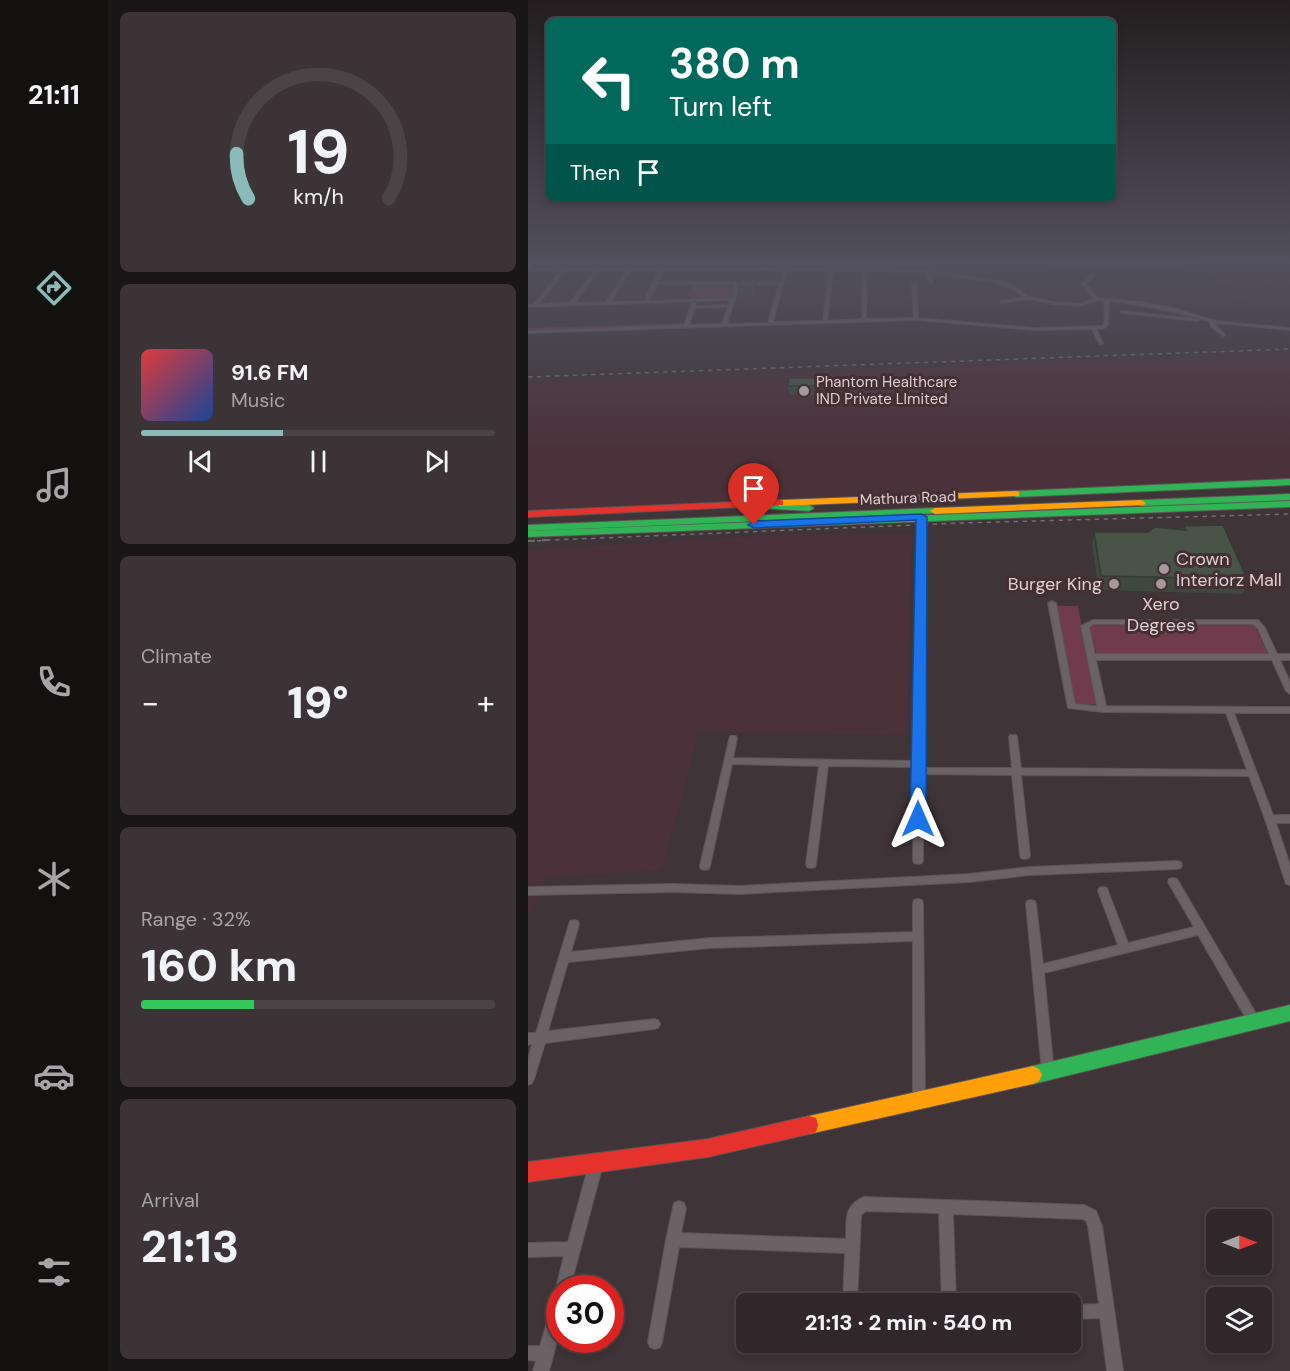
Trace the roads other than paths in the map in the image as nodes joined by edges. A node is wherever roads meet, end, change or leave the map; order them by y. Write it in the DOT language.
graph roads {
  1 [pos="687,324"];
  2 [pos="770,324"];
  3 [pos="975,324"];
  4 [pos="1106,324"];
  5 [pos="1213,324"];
  6 [pos="1240,324"];
  7 [pos="724,325"];
  8 [pos="705,326"];
  9 [pos="528,327"];
  10 [pos="1094,327"];
  11 [pos="1290,329"];
  12 [pos="528,332"];
  13 [pos="1222,335"];
  14 [pos="1101,343"];
  15 [pos="1290,482"];
  16 [pos="1290,489"];
  17 [pos="1289,502"];
  18 [pos="528,514"];
  19 [pos="739,516"];
  20 [pos="921,517"];
  21 [pos="528,519"];
  22 [pos="528,528"];
  23 [pos="528,534"];
  24 [pos="1052,603"];
  25 [pos="1091,657"];
  26 [pos="1275,657"];
  27 [pos="1290,657"];
  28 [pos="1290,691"];
  29 [pos="1102,709"];
  30 [pos="1229,710"];
  31 [pos="1290,710"];
  32 [pos="1013,737"];
  33 [pos="733,738"];
  34 [pos="728,762"];
  35 [pos="824,763"];
  36 [pos="919,767"];
  37 [pos="1017,771"];
  38 [pos="1252,773"];
  39 [pos="1270,819"];
  40 [pos="1290,819"];
  41 [pos="1025,855"];
  42 [pos="918,860"];
  43 [pos="811,864"];
  44 [pos="1177,865"];
  45 [pos="705,866"];
  46 [pos="1290,881"];
  47 [pos="1173,882"];
  48 [pos="528,891"];
  49 [pos="1103,891"];
  50 [pos="918,903"];
  51 [pos="1031,904"];
  52 [pos="574,924"];
  53 [pos="1201,930"];
  54 [pos="918,936"];
  55 [pos="1125,949"];
  56 [pos="564,958"];
  57 [pos="1038,970"];
  58 [pos="1290,1013"];
  59 [pos="1254,1021"];
  60 [pos="654,1024"];
  61 [pos="542,1038"];
  62 [pos="528,1039"];
  63 [pos="1048,1072"];
  64 [pos="528,1079"];
  65 [pos="919,1101"];
  66 [pos="596,1163"];
  67 [pos="528,1172"];
  68 [pos="946,1206"];
  69 [pos="679,1208"];
  70 [pos="673,1240"];
  71 [pos="853,1246"];
  72 [pos="573,1249"];
  73 [pos="528,1250"];
  74 [pos="566,1275"];
  75 [pos="851,1293"];
  76 [pos="949,1293"];
  77 [pos="1106,1311"];
  78 [pos="1081,1312"];
  79 [pos="655,1342"];
  80 [pos="546,1350"];
  81 [pos="528,1353"];
  82 [pos="545,1354"];
  83 [pos="541,1371"];
  84 [pos="1115,1371"];
  1 -- 8 [label="street"];
  1 -- 9 [label="street"];
  1 -- 12 [label="street"];
  2 -- 7 [label="street"];
  3 -- 10 [label="street"];
  4 -- 10 [label="street"];
  5 -- 13 [label="street"];
  6 -- 11 [label="street"];
  7 -- 8 [label="street"];
  10 -- 14 [label="street"];
  15 -- 19 [label="main road"];
  16 -- 19 [label="main road, Mathura Road"];
  17 -- 19 [label="main road, Mathura Road"];
  17 -- 20 [label="main road"];
  18 -- 19 [label="main road"];
  19 -- 20 [label="main road"];
  19 -- 21 [label="main road, Mathura Road"];
  19 -- 22 [label="main road, Mathura Road"];
  19 -- 23 [label="main road"];
  20 -- 36 [label="street"];
  24 -- 29 [label="street"];
  25 -- 26 [label="street"];
  25 -- 26 [label="street"];
  25 -- 29 [label="street"];
  26 -- 27 [label="street"];
  26 -- 28 [label="street"];
  29 -- 30 [label="street"];
  30 -- 31 [label="street"];
  30 -- 38 [label="street"];
  32 -- 37 [label="street"];
  33 -- 34 [label="street"];
  34 -- 35 [label="street"];
  34 -- 45 [label="street"];
  35 -- 36 [label="street"];
  35 -- 43 [label="street"];
  36 -- 37 [label="street"];
  36 -- 42 [label="street"];
  37 -- 38 [label="street"];
  37 -- 41 [label="street"];
  38 -- 39 [label="street"];
  39 -- 40 [label="street"];
  39 -- 46 [label="street"];
  44 -- 48 [label="street"];
  47 -- 53 [label="street"];
  49 -- 55 [label="street"];
  50 -- 54 [label="street"];
  51 -- 57 [label="street"];
  52 -- 56 [label="street"];
  53 -- 55 [label="street"];
  53 -- 59 [label="street"];
  54 -- 56 [label="street"];
  54 -- 65 [label="street"];
  55 -- 57 [label="street"];
  56 -- 61 [label="street"];
  57 -- 63 [label="street"];
  58 -- 59 [label="main road"];
  59 -- 63 [label="main road"];
  60 -- 61 [label="street"];
  61 -- 62 [label="street"];
  61 -- 64 [label="street"];
  63 -- 65 [label="main road"];
  65 -- 66 [label="main road"];
  66 -- 67 [label="main road"];
  66 -- 72 [label="street"];
  68 -- 71 [label="street"];
  68 -- 76 [label="street"];
  68 -- 77 [label="street"];
  69 -- 70 [label="street"];
  70 -- 71 [label="street"];
  70 -- 79 [label="street"];
  71 -- 75 [label="street"];
  72 -- 73 [label="street"];
  72 -- 74 [label="street"];
  77 -- 78 [label="street"];
  77 -- 84 [label="street"];
  80 -- 82 [label="street"];
  81 -- 82 [label="street"];
  82 -- 83 [label="street"];
}
